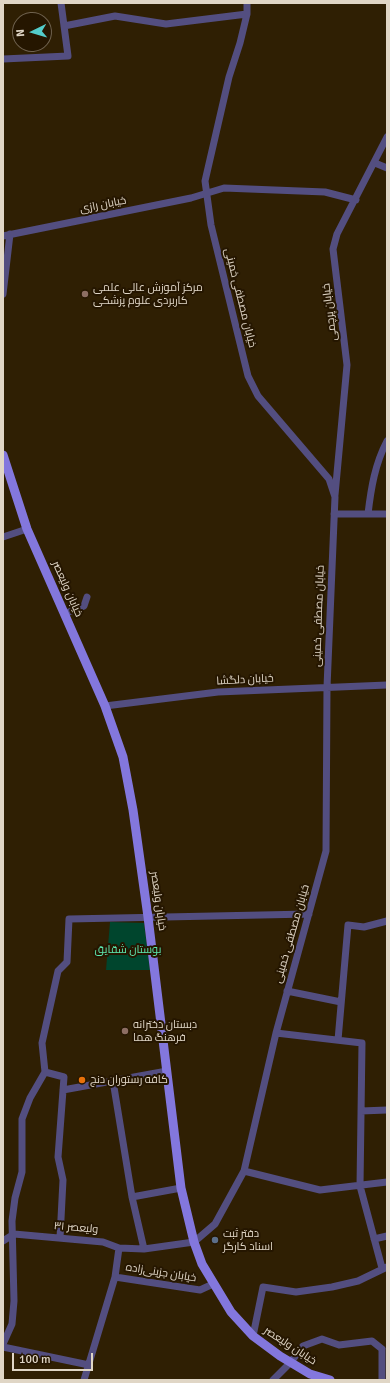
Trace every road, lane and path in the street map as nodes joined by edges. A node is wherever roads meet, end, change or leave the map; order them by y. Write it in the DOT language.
graph roads {
  1 [pos="61,3"];
  2 [pos="247,3"];
  3 [pos="246,14"];
  4 [pos="64,26"];
  5 [pos="3,59"];
  6 [pos="387,137"];
  7 [pos="374,163"];
  8 [pos="387,168"];
  9 [pos="207,192"];
  10 [pos="356,200"];
  11 [pos="7,235"];
  12 [pos="3,294"];
  13 [pos="387,441"];
  14 [pos="3,455"];
  15 [pos="335,497"];
  16 [pos="334,514"];
  17 [pos="368,514"];
  18 [pos="387,514"];
  19 [pos="27,529"];
  20 [pos="3,537"];
  21 [pos="87,597"];
  22 [pos="64,614"];
  23 [pos="387,685"];
  24 [pos="327,687"];
  25 [pos="105,706"];
  26 [pos="309,914"];
  27 [pos="148,917"];
  28 [pos="387,921"];
  29 [pos="287,991"];
  30 [pos="341,1002"];
  31 [pos="276,1033"];
  32 [pos="338,1040"];
  33 [pos="167,1071"];
  34 [pos="45,1072"];
  35 [pos="113,1081"];
  36 [pos="63,1090"];
  37 [pos="387,1110"];
  38 [pos="361,1111"];
  39 [pos="244,1171"];
  40 [pos="387,1182"];
  41 [pos="360,1186"];
  42 [pos="181,1188"];
  43 [pos="132,1198"];
  44 [pos="14,1234"];
  45 [pos="387,1236"];
  46 [pos="60,1238"];
  47 [pos="374,1239"];
  48 [pos="3,1241"];
  49 [pos="194,1242"];
  50 [pos="120,1248"];
  51 [pos="144,1249"];
  52 [pos="384,1268"];
  53 [pos="116,1277"];
  54 [pos="213,1284"];
  55 [pos="253,1336"];
  56 [pos="3,1345"];
  57 [pos="385,1348"];
  58 [pos="290,1363"];
  59 [pos="89,1365"];
  60 [pos="309,1377"];
  61 [pos="84,1380"];
  62 [pos="273,1380"];
  63 [pos="330,1380"];
  64 [pos="382,1380"];
  1 -- 4 [label="street"];
  2 -- 3 [label="street, خیابان مصطفی خمینی"];
  3 -- 4 [label="street"];
  3 -- 9 [label="street, خیابان مصطفی خمینی"];
  4 -- 5 [label="street"];
  6 -- 7 [label="street, خیابان پرچمی"];
  7 -- 8 [label="street"];
  7 -- 10 [label="street, خیابان پرچمی"];
  9 -- 10 [label="street, خیابان رازی"];
  9 -- 11 [label="street, خیابان رازی"];
  9 -- 15 [label="street, خیابان مصطفی خمینی"];
  10 -- 15 [label="street, خیابان پرچمی"];
  11 -- 12 [label="street"];
  13 -- 17 [label="street"];
  14 -- 19 [label="main road, خیابان ولیعصر"];
  15 -- 16 [label="street, خیابان مصطفی خمینی"];
  16 -- 17 [label="street"];
  16 -- 24 [label="street, خیابان مصطفی خمینی"];
  17 -- 18 [label="street"];
  19 -- 20 [label="street"];
  19 -- 22 [label="main road, خیابان ولیعصر"];
  21 -- 22 [label="street"];
  22 -- 25 [label="main road, خیابان ولیعصر"];
  23 -- 24 [label="street, خیابان دلگشا"];
  24 -- 25 [label="street, خیابان دلگشا"];
  24 -- 26 [label="street, خیابان مصطفی خمینی"];
  25 -- 27 [label="main road, خیابان ولیعصر"];
  26 -- 27 [label="street"];
  26 -- 29 [label="street, خیابان مصطفی خمینی"];
  27 -- 33 [label="main road, خیابان ولیعصر"];
  27 -- 34 [label="street"];
  28 -- 30 [label="street"];
  29 -- 30 [label="street"];
  29 -- 31 [label="street, خیابان مصطفی خمینی"];
  30 -- 32 [label="street"];
  31 -- 32 [label="street"];
  31 -- 39 [label="street, خیابان مصطفی خمینی"];
  32 -- 38 [label="street"];
  33 -- 35 [label="street"];
  33 -- 42 [label="main road, خیابان ولیعصر"];
  34 -- 36 [label="street"];
  34 -- 44 [label="street"];
  35 -- 36 [label="street"];
  35 -- 43 [label="street"];
  36 -- 46 [label="street"];
  37 -- 38 [label="street"];
  38 -- 41 [label="street"];
  39 -- 41 [label="street"];
  39 -- 49 [label="street, خیابان مصطفی خمینی"];
  40 -- 41 [label="street"];
  41 -- 47 [label="street"];
  42 -- 43 [label="street"];
  42 -- 49 [label="main road, خیابان ولیعصر"];
  43 -- 51 [label="street"];
  44 -- 46 [label="street, ولیعصر ۳۱"];
  44 -- 48 [label="street"];
  44 -- 56 [label="street"];
  45 -- 47 [label="street"];
  46 -- 50 [label="street, ولیعصر ۳۱"];
  47 -- 52 [label="street"];
  49 -- 51 [label="street, ولیعصر ۳۱"];
  49 -- 54 [label="main road, خیابان ولیعصر"];
  50 -- 51 [label="street, ولیعصر ۳۱"];
  50 -- 53 [label="street"];
  52 -- 55 [label="street"];
  53 -- 54 [label="street, خیابان جزینی‌زاده"];
  53 -- 59 [label="street, خیابان جزینی‌زاده"];
  54 -- 55 [label="main road, خیابان ولیعصر"];
  55 -- 58 [label="main road, خیابان ولیعصر"];
  56 -- 59 [label="street"];
  57 -- 58 [label="street"];
  57 -- 64 [label="street"];
  58 -- 60 [label="main road, خیابان ولیعصر"];
  58 -- 62 [label="street"];
  59 -- 61 [label="street, خیابان جزینی‌زاده"];
  60 -- 63 [label="main road, خیابان ولیعصر"];
}
